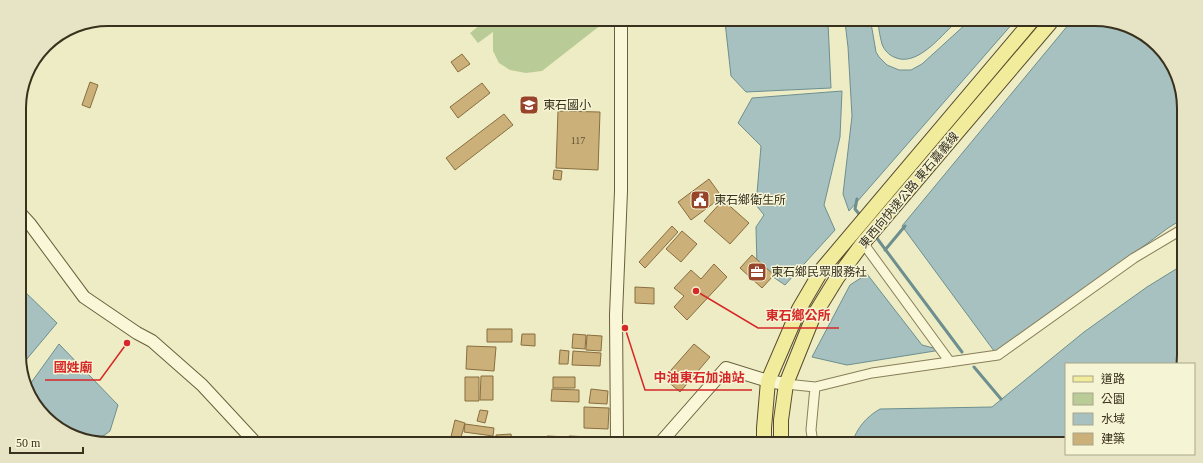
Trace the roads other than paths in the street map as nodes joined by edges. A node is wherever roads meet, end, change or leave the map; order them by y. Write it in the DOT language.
graph roads {
  1 [pos="621,26"];
  2 [pos="1027,26"];
  3 [pos="1048,26"];
  4 [pos="26,220"];
  5 [pos="1177,232"];
  6 [pos="864,243"];
  7 [pos="950,362"];
  8 [pos="768,381"];
  9 [pos="786,384"];
  10 [pos="815,387"];
  11 [pos="250,437"];
  12 [pos="617,437"];
  13 [pos="665,437"];
  14 [pos="764,437"];
  15 [pos="781,437"];
  16 [pos="813,437"];
  1 -- 12 [label="main road"];
  2 -- 8 [label="main road, 東西向快速公路 東石嘉義線"];
  3 -- 6 [label="main road, 東西向快速公路 東石嘉義線"];
  4 -- 11 [label="main road"];
  5 -- 7 [label="street"];
  6 -- 7 [label="street"];
  6 -- 9 [label="main road, 東西向快速公路 東石嘉義線"];
  7 -- 10 [label="street"];
  8 -- 9 [label="main road"];
  8 -- 13 [label="main road"];
  8 -- 14 [label="main road, 東西向快速公路 東石嘉義線"];
  9 -- 10 [label="street"];
  9 -- 15 [label="main road, 東西向快速公路 東石嘉義線"];
  10 -- 16 [label="street"];
}
